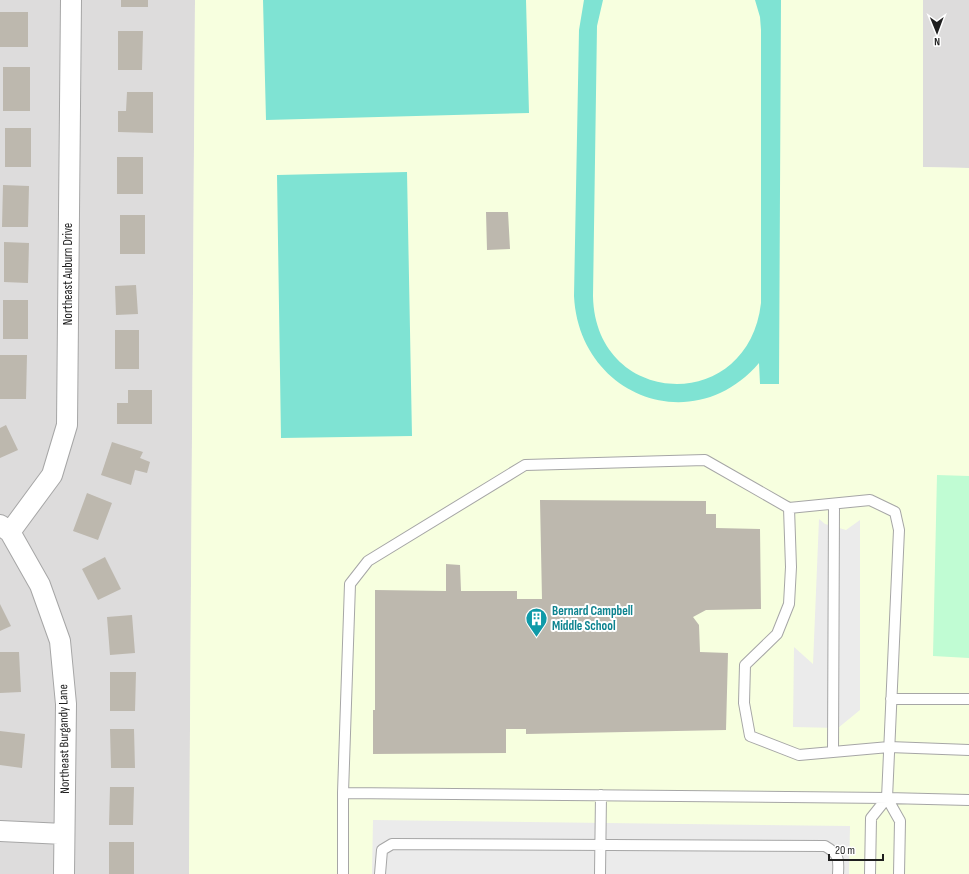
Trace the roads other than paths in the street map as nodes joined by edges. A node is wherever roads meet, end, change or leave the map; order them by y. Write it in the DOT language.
graph roads {
  1 [pos="70,0"];
  2 [pos="834,504"];
  3 [pos="789,508"];
  4 [pos="5,528"];
  5 [pos="891,699"];
  6 [pos="969,700"];
  7 [pos="889,747"];
  8 [pos="969,750"];
  9 [pos="833,752"];
  10 [pos="343,793"];
  11 [pos="601,796"];
  12 [pos="887,798"];
  13 [pos="969,800"];
  14 [pos="0,831"];
  15 [pos="64,834"];
  16 [pos="601,845"];
  17 [pos="64,874"];
  18 [pos="343,874"];
  19 [pos="380,874"];
  20 [pos="600,874"];
  21 [pos="838,874"];
  22 [pos="870,874"];
  23 [pos="899,874"];
  1 -- 4 [label="street, Northeast Auburn Drive"];
  2 -- 3 [label="lane"];
  2 -- 5 [label="lane"];
  2 -- 9 [label="lane"];
  3 -- 9 [label="lane"];
  3 -- 10 [label="lane"];
  4 -- 15 [label="street, Northeast Burgandy Lane"];
  5 -- 6 [label="lane"];
  5 -- 7 [label="lane"];
  7 -- 8 [label="lane"];
  7 -- 9 [label="lane"];
  7 -- 12 [label="lane"];
  10 -- 11 [label="lane"];
  10 -- 18 [label="lane"];
  11 -- 12 [label="lane"];
  11 -- 16 [label="lane"];
  12 -- 13 [label="lane"];
  12 -- 22 [label="lane"];
  12 -- 23 [label="lane"];
  14 -- 15 [label="street"];
  15 -- 17 [label="street, Northeast Burgandy Lane"];
  16 -- 19 [label="lane"];
  16 -- 20 [label="lane"];
  16 -- 21 [label="lane"];
}
